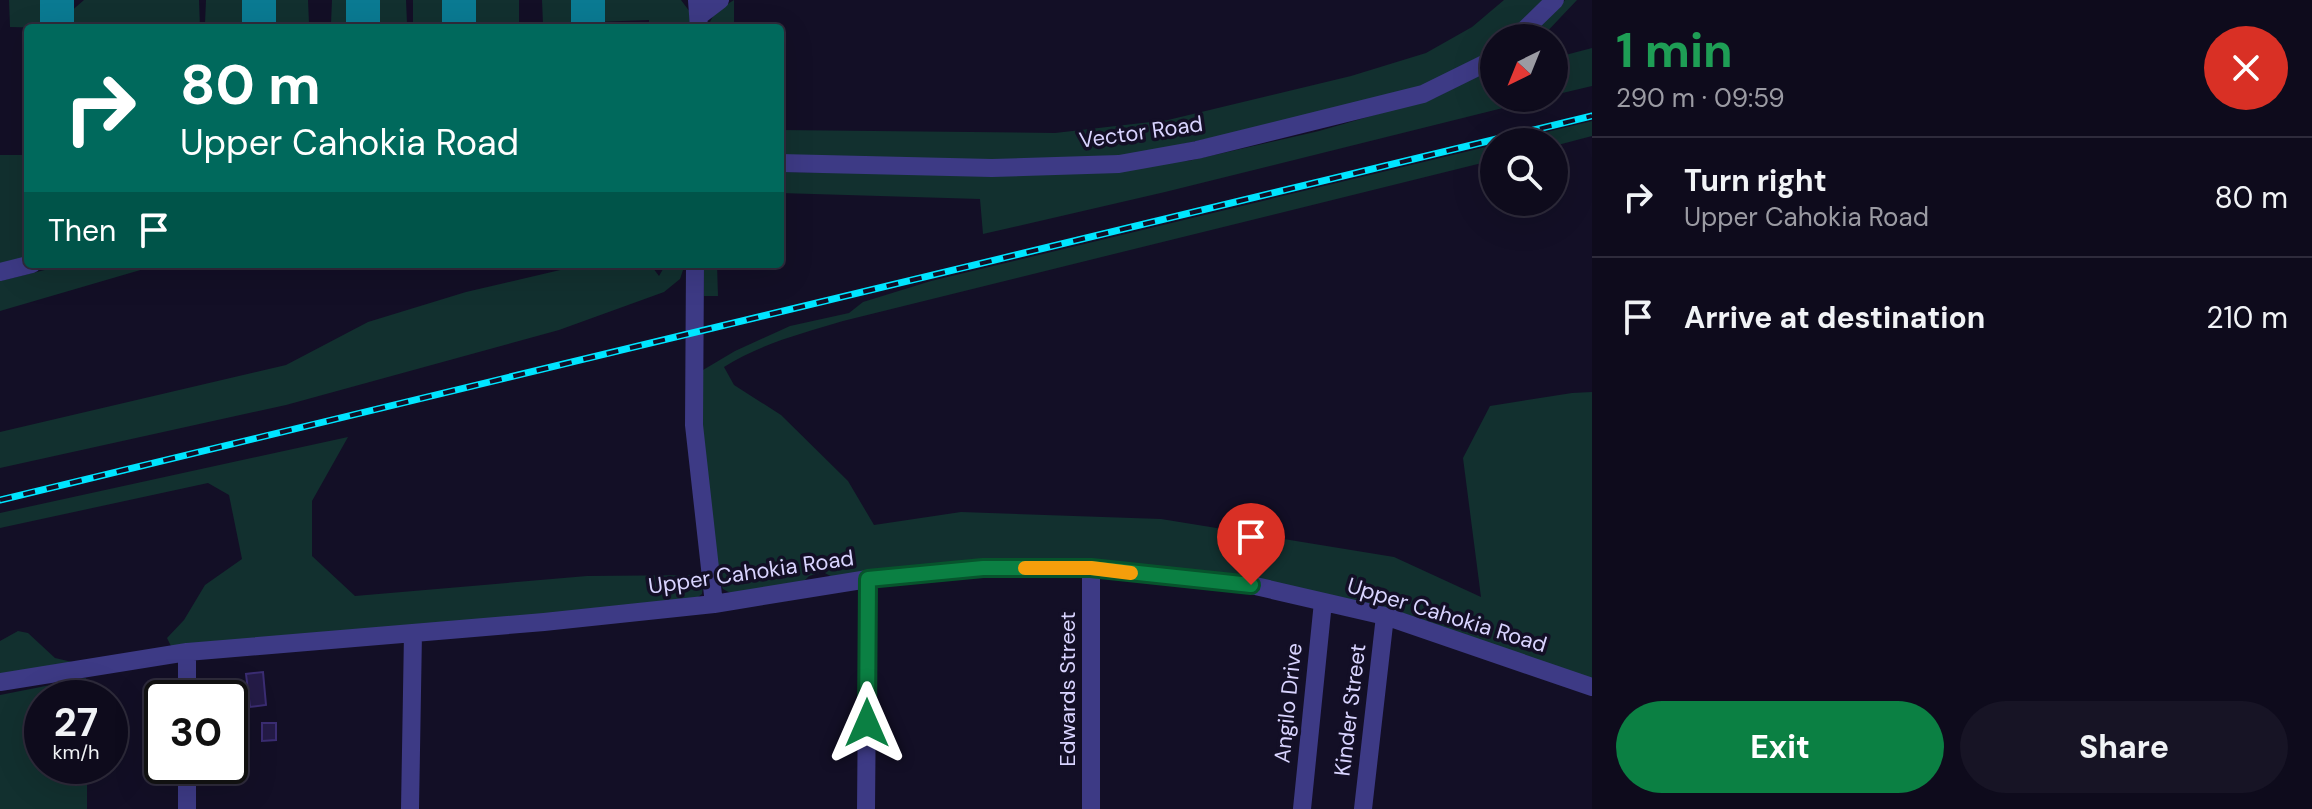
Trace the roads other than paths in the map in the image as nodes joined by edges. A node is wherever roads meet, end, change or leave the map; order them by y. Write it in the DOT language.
graph roads {
  1 [pos="720,0"];
  2 [pos="1555,0"];
  3 [pos="698,15"];
  4 [pos="1530,24"];
  5 [pos="1480,66"];
  6 [pos="784,163"];
  7 [pos="24,266"];
  8 [pos="695,268"];
  9 [pos="0,272"];
  10 [pos="1091,568"];
  11 [pos="868,579"];
  12 [pos="1323,602"];
  13 [pos="714,604"];
  14 [pos="1385,616"];
  15 [pos="413,633"];
  16 [pos="187,652"];
  17 [pos="187,680"];
  18 [pos="0,682"];
  19 [pos="1592,687"];
  20 [pos="187,784"];
  21 [pos="187,809"];
  22 [pos="410,809"];
  23 [pos="866,809"];
  24 [pos="1091,809"];
  25 [pos="1302,809"];
  26 [pos="1363,809"];
  1 -- 3 [label="street"];
  2 -- 4 [label="street"];
  5 -- 6 [label="street, Vector Road"];
  7 -- 9 [label="street"];
  8 -- 13 [label="street"];
  10 -- 11 [label="street, Upper Cahokia Road"];
  10 -- 12 [label="street, Upper Cahokia Road"];
  10 -- 24 [label="street, Edwards Street"];
  11 -- 13 [label="street, Upper Cahokia Road"];
  11 -- 23 [label="street"];
  12 -- 14 [label="street, Upper Cahokia Road"];
  12 -- 25 [label="street, Angilo Drive"];
  13 -- 15 [label="street, Upper Cahokia Road"];
  14 -- 19 [label="street, Upper Cahokia Road"];
  14 -- 26 [label="street, Kinder Street"];
  15 -- 16 [label="street, Upper Cahokia Road"];
  15 -- 22 [label="street"];
  16 -- 17 [label="street"];
  16 -- 18 [label="street, Upper Cahokia Road"];
  20 -- 21 [label="street"];
}
